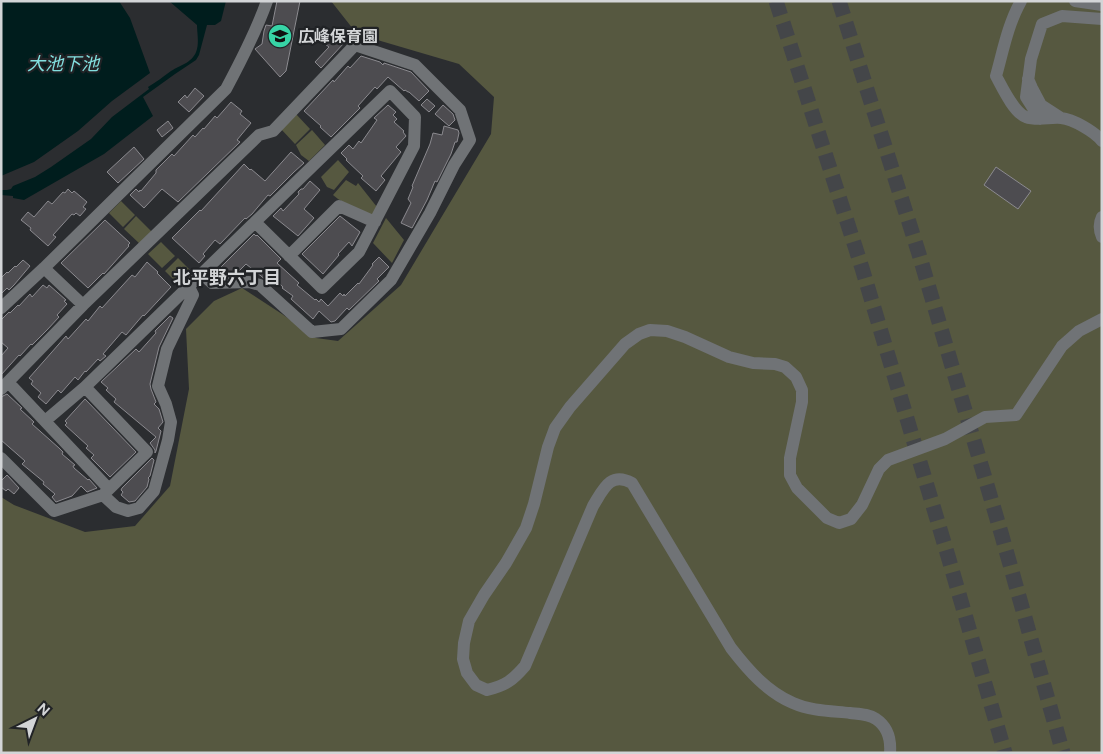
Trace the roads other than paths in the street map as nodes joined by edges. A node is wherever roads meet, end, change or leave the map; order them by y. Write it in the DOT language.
graph roads {
  1 [pos="267,1"];
  2 [pos="1021,1"];
  3 [pos="1076,1"];
  4 [pos="1102,5"];
  5 [pos="1102,19"];
  6 [pos="1028,79"];
  7 [pos="1060,118"];
  8 [pos="1040,119"];
  9 [pos="1102,140"];
  10 [pos="1102,217"];
  11 [pos="255,222"];
  12 [pos="375,222"];
  13 [pos="1102,237"];
  14 [pos="289,256"];
  15 [pos="44,268"];
  16 [pos="202,274"];
  17 [pos="189,287"];
  18 [pos="83,305"];
  19 [pos="1,308"];
  20 [pos="1102,319"];
  21 [pos="5,385"];
  22 [pos="84,387"];
  23 [pos="45,421"];
  24 [pos="1,458"];
  25 [pos="106,492"];
  26 [pos="890,753"];
  1 -- 15 [label="street"];
  2 -- 8 [label="street"];
  3 -- 4 [label="street"];
  5 -- 6 [label="street"];
  6 -- 7 [label="street"];
  6 -- 8 [label="street"];
  7 -- 8 [label="street"];
  7 -- 9 [label="street"];
  10 -- 13 [label="street"];
  11 -- 12 [label="street"];
  11 -- 14 [label="street"];
  11 -- 16 [label="street"];
  12 -- 14 [label="street"];
  12 -- 14 [label="street"];
  15 -- 18 [label="street"];
  15 -- 19 [label="street"];
  16 -- 17 [label="street"];
  16 -- 18 [label="street"];
  17 -- 22 [label="street"];
  17 -- 25 [label="street"];
  18 -- 21 [label="street"];
  20 -- 26 [label="street"];
  21 -- 23 [label="street"];
  22 -- 23 [label="street"];
  22 -- 25 [label="street"];
  23 -- 25 [label="street"];
  24 -- 25 [label="street"];
}
